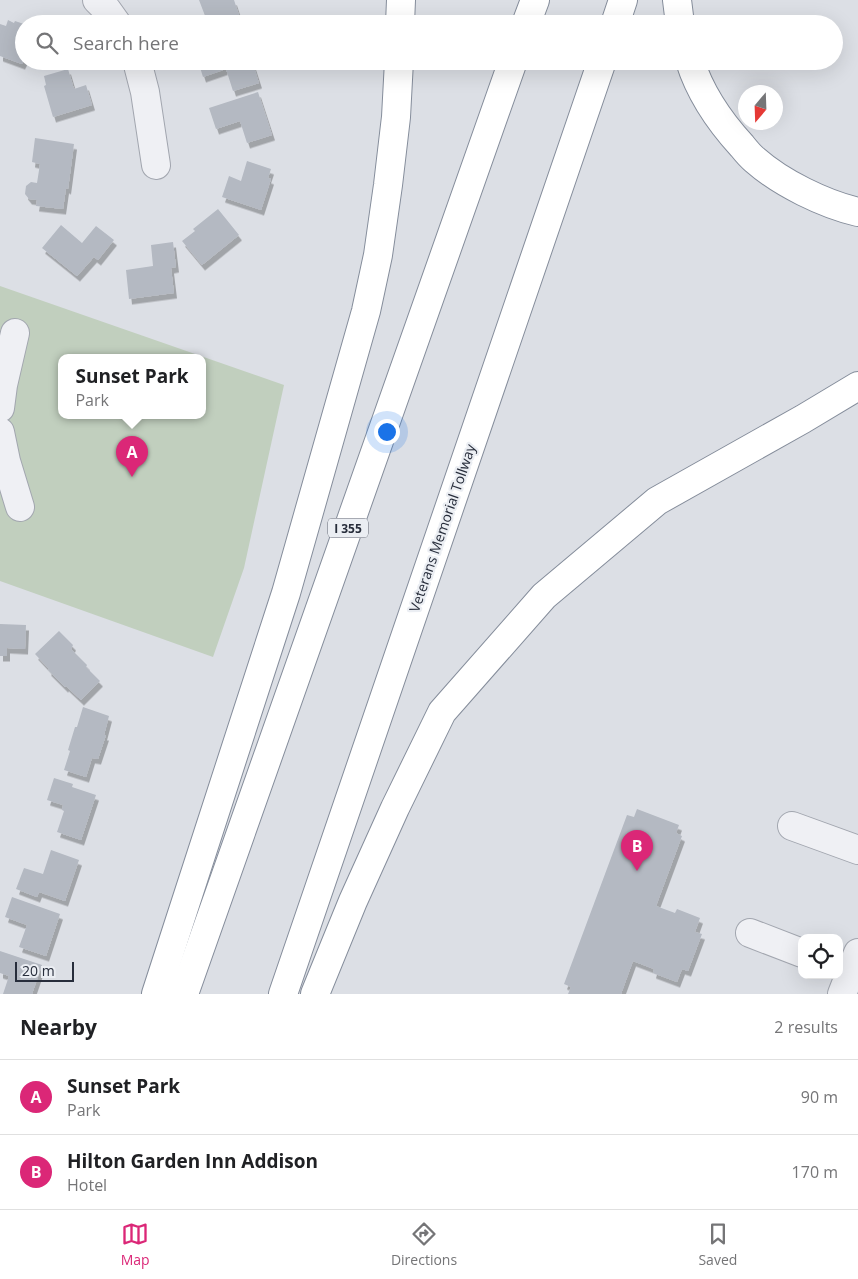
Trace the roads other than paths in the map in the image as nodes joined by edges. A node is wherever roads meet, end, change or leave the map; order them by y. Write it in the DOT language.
graph roads {
  1 [pos="97,0"];
  2 [pos="401,0"];
  3 [pos="534,0"];
  4 [pos="623,0"];
  5 [pos="677,0"];
  6 [pos="111,15"];
  7 [pos="400,15"];
  8 [pos="529,15"];
  9 [pos="618,15"];
  10 [pos="679,15"];
  11 [pos="139,70"];
  12 [pos="399,70"];
  13 [pos="509,70"];
  14 [pos="599,70"];
  15 [pos="693,70"];
  16 [pos="156,165"];
  17 [pos="858,212"];
  18 [pos="15,333"];
  19 [pos="858,386"];
  20 [pos="0,408"];
  21 [pos="0,432"];
  22 [pos="20,507"];
  23 [pos="792,826"];
  24 [pos="858,850"];
  25 [pos="750,933"];
  26 [pos="798,951"];
  27 [pos="156,994"];
  28 [pos="184,994"];
  29 [pos="283,994"];
  30 [pos="315,994"];
  1 -- 6 [label="street"];
  2 -- 7 [label="highway"];
  3 -- 8 [label="highway"];
  4 -- 9 [label="highway"];
  5 -- 10 [label="highway"];
  11 -- 16 [label="street"];
  12 -- 27 [label="highway"];
  13 -- 28 [label="highway, I 355"];
  14 -- 29 [label="highway, Veterans Memorial Tollway"];
  15 -- 17 [label="highway"];
  18 -- 20 [label="street"];
  19 -- 30 [label="highway"];
  21 -- 22 [label="street"];
  23 -- 24 [label="street"];
  25 -- 26 [label="street"];
}
